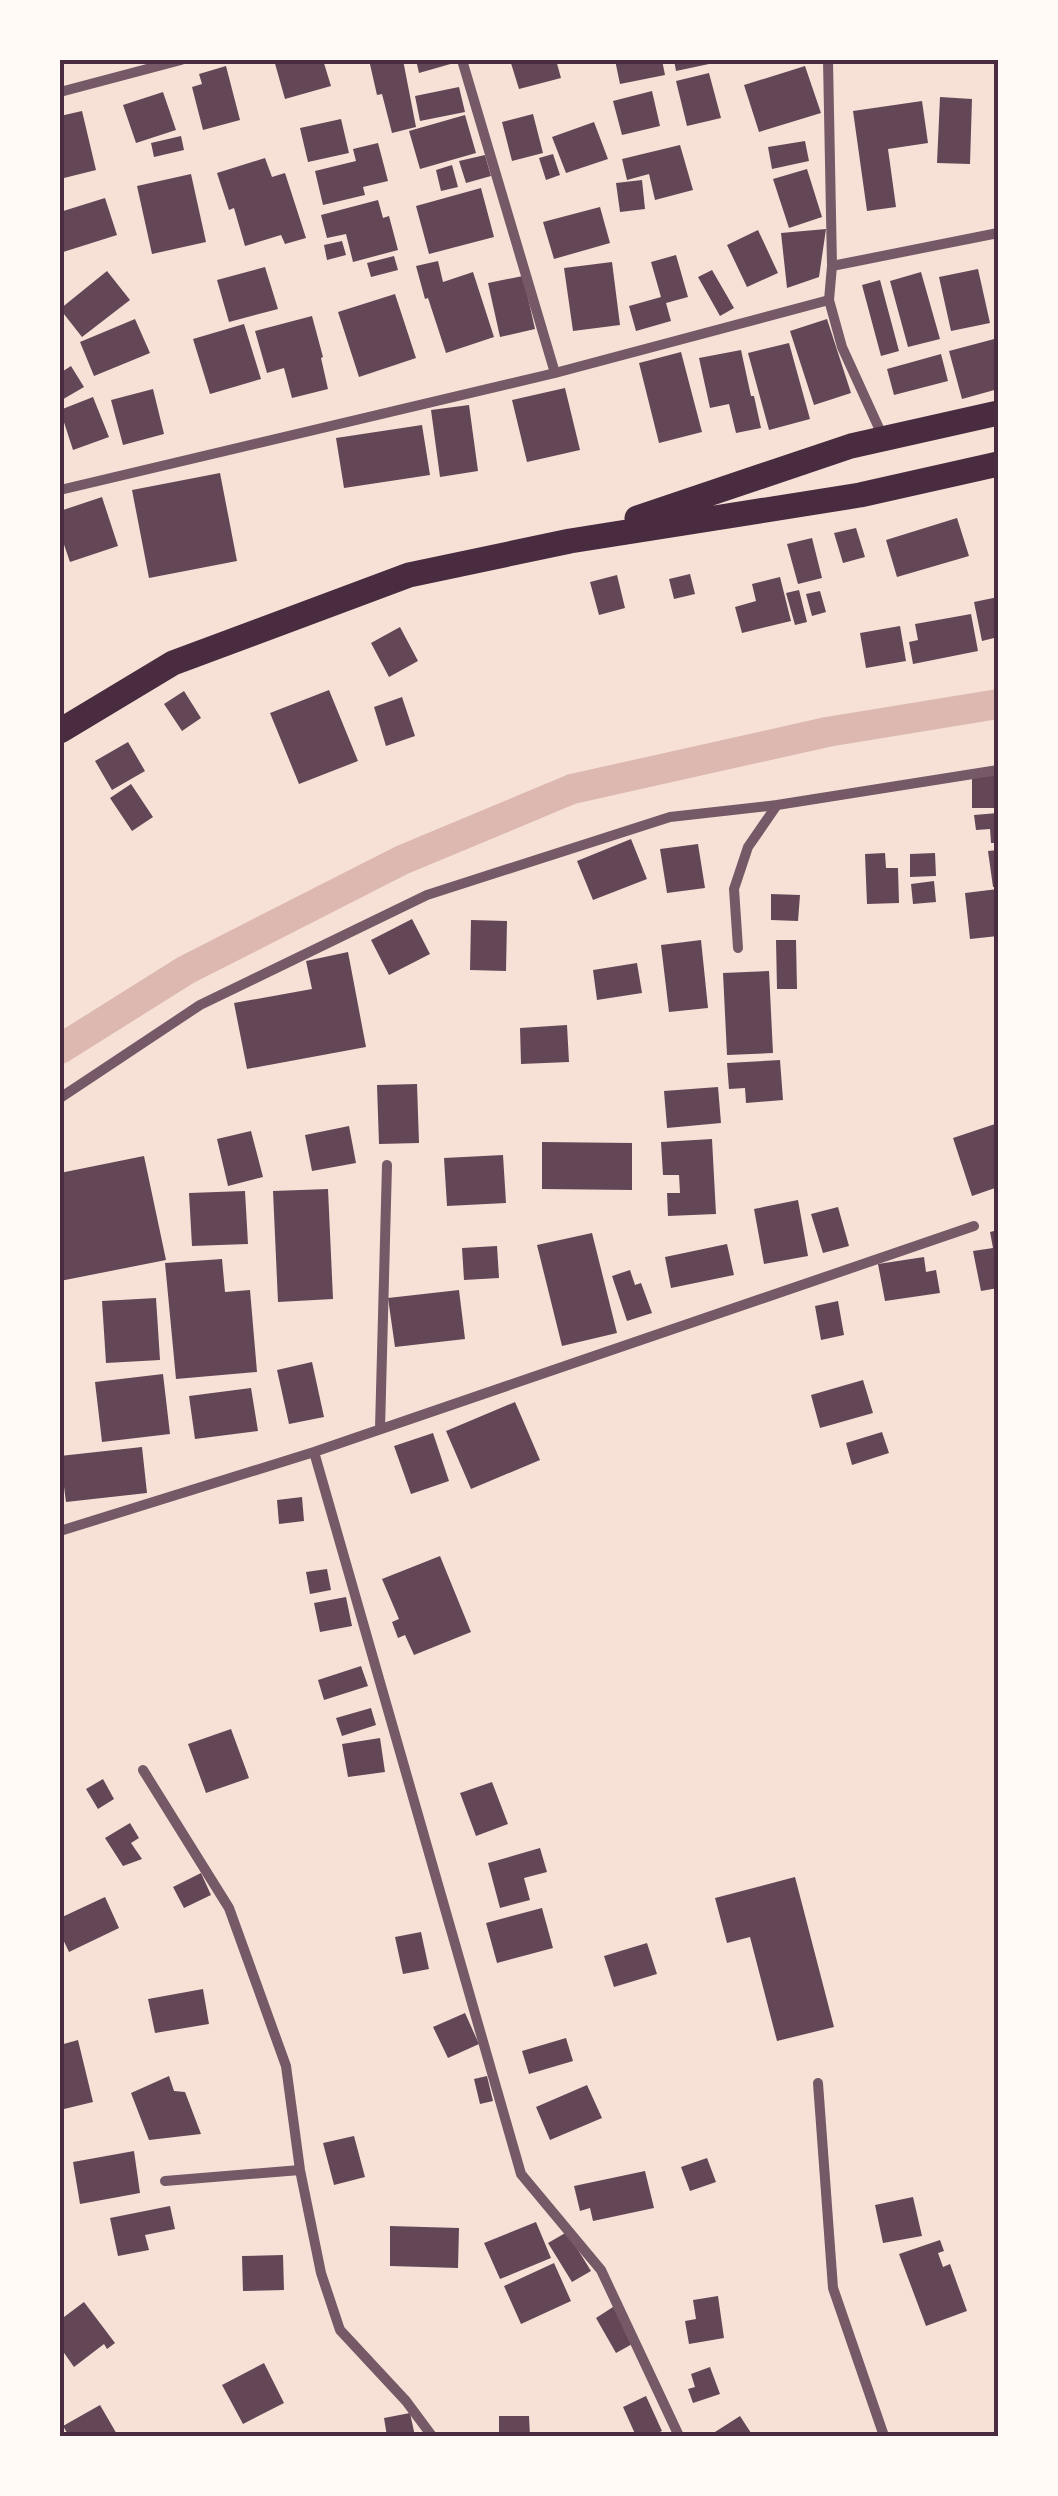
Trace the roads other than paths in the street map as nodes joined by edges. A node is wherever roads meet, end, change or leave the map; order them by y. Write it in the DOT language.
graph roads {
  1 [pos="181,60"];
  2 [pos="462,60"];
  3 [pos="828,60"];
  4 [pos="60,92"];
  5 [pos="998,233"];
  6 [pos="832,266"];
  7 [pos="829,300"];
  8 [pos="555,372"];
  9 [pos="998,413"];
  10 [pos="883,438"];
  11 [pos="998,464"];
  12 [pos="60,490"];
  13 [pos="570,540"];
  14 [pos="60,732"];
  15 [pos="998,770"];
  16 [pos="778,806"];
  17 [pos="738,948"];
  18 [pos="60,1098"];
  19 [pos="388,1165"];
  20 [pos="974,1226"];
  21 [pos="380,1430"];
  22 [pos="314,1452"];
  23 [pos="60,1531"];
  24 [pos="143,1770"];
  25 [pos="818,2083"];
  26 [pos="300,2170"];
  27 [pos="166,2181"];
  28 [pos="432,2436"];
  29 [pos="679,2436"];
  30 [pos="884,2436"];
  1 -- 4 [label="street"];
  2 -- 8 [label="street"];
  3 -- 6 [label="street"];
  5 -- 6 [label="street"];
  6 -- 7 [label="street"];
  7 -- 8 [label="street"];
  7 -- 10 [label="street"];
  8 -- 12 [label="street"];
  9 -- 10 [label="main road"];
  10 -- 13 [label="main road"];
  11 -- 13 [label="main road"];
  13 -- 14 [label="main road"];
  15 -- 16 [label="street"];
  16 -- 17 [label="street"];
  16 -- 18 [label="street"];
  19 -- 21 [label="street"];
  20 -- 21 [label="street"];
  21 -- 22 [label="street"];
  22 -- 23 [label="street"];
  22 -- 29 [label="street"];
  24 -- 26 [label="street"];
  25 -- 30 [label="street"];
  26 -- 27 [label="street"];
  26 -- 28 [label="street"];
}
